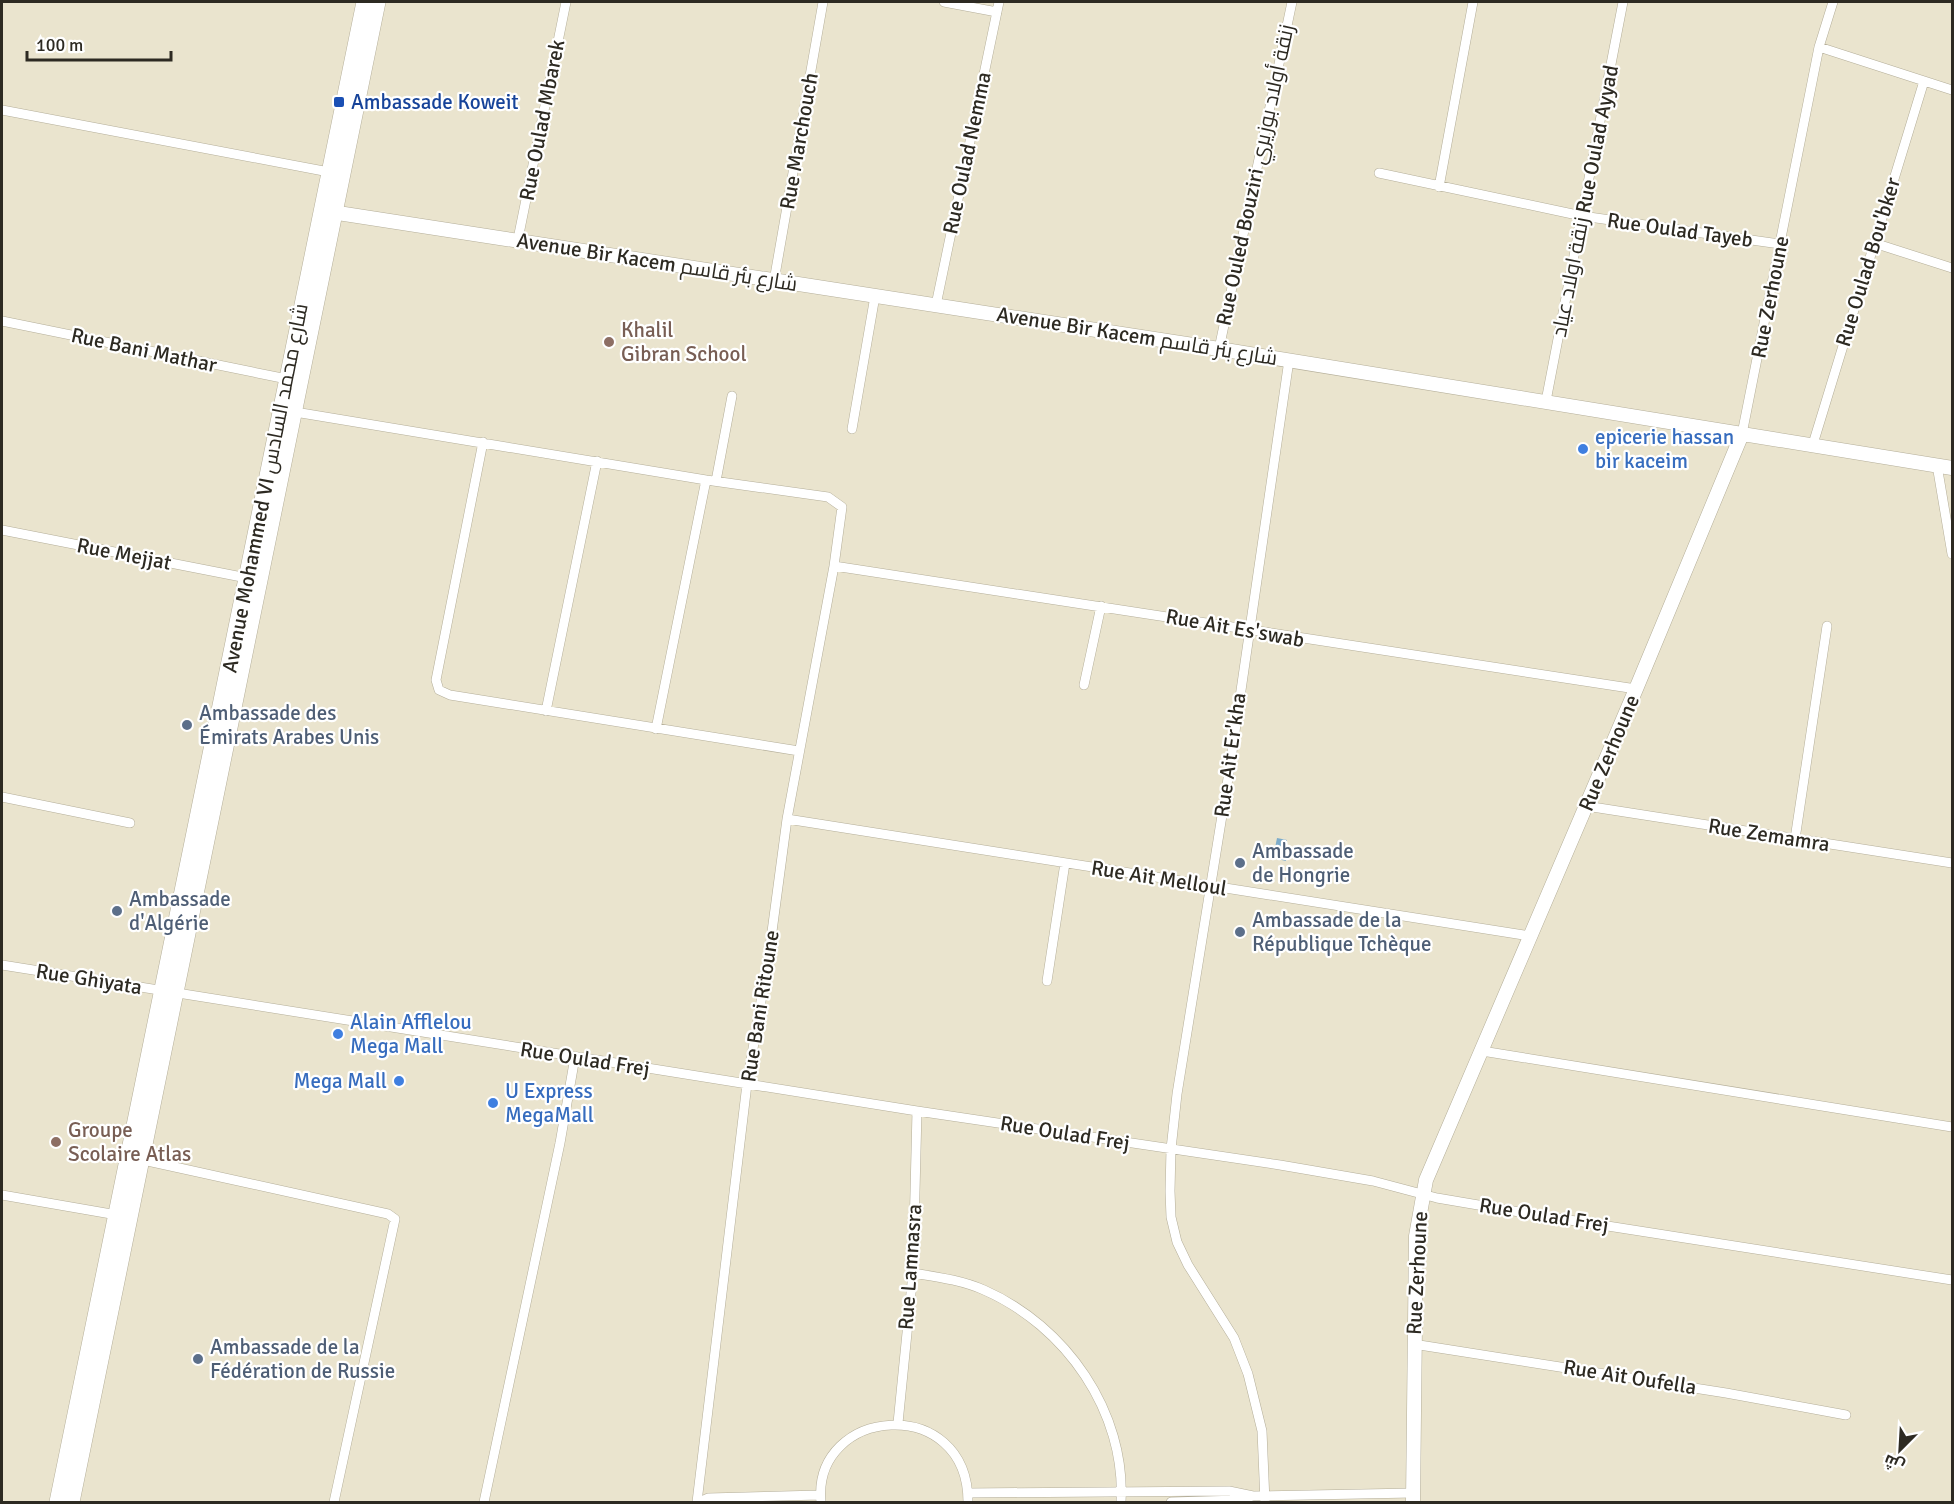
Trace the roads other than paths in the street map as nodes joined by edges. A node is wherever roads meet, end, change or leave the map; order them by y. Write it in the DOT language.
graph roads {
  1 [pos="364,2"];
  2 [pos="378,2"];
  3 [pos="566,2"];
  4 [pos="823,2"];
  5 [pos="944,2"];
  6 [pos="999,2"];
  7 [pos="1292,2"];
  8 [pos="1473,2"];
  9 [pos="1623,2"];
  10 [pos="1833,2"];
  11 [pos="997,12"];
  12 [pos="1819,47"];
  13 [pos="1924,81"];
  14 [pos="1953,90"];
  15 [pos="2,110"];
  16 [pos="329,172"];
  17 [pos="1379,173"];
  18 [pos="1439,187"];
  19 [pos="328,211"];
  20 [pos="1582,216"];
  21 [pos="518,239"];
  22 [pos="1874,243"];
  23 [pos="1780,244"];
  24 [pos="1953,268"];
  25 [pos="774,280"];
  26 [pos="875,296"];
  27 [pos="936,305"];
  28 [pos="2,321"];
  29 [pos="1219,349"];
  30 [pos="1289,360"];
  31 [pos="287,379"];
  32 [pos="732,396"];
  33 [pos="1546,401"];
  34 [pos="295,412"];
  35 [pos="852,429"];
  36 [pos="1742,434"];
  37 [pos="483,442"];
  38 [pos="1814,444"];
  39 [pos="597,460"];
  40 [pos="1936,465"];
  41 [pos="1953,468"];
  42 [pos="711,480"];
  43 [pos="2,530"];
  44 [pos="1953,554"];
  45 [pos="834,566"];
  46 [pos="247,578"];
  47 [pos="1101,606"];
  48 [pos="1827,626"];
  49 [pos="1248,630"];
  50 [pos="1084,685"];
  51 [pos="1636,689"];
  52 [pos="546,711"];
  53 [pos="656,729"];
  54 [pos="799,751"];
  55 [pos="2,797"];
  56 [pos="1586,807"];
  57 [pos="787,819"];
  58 [pos="130,823"];
  59 [pos="1795,839"];
  60 [pos="1065,863"];
  61 [pos="1953,863"];
  62 [pos="1210,886"];
  63 [pos="1530,936"];
  64 [pos="2,965"];
  65 [pos="1047,981"];
  66 [pos="170,992"];
  67 [pos="1482,1051"];
  68 [pos="574,1057"];
  69 [pos="747,1084"];
  70 [pos="917,1111"];
  71 [pos="1953,1127"];
  72 [pos="1171,1149"];
  73 [pos="143,1160"];
  74 [pos="1422,1194"];
  75 [pos="2,1195"];
  76 [pos="117,1215"];
  77 [pos="913,1273"];
  78 [pos="1953,1280"];
  79 [pos="1413,1344"];
  80 [pos="1846,1415"];
  81 [pos="898,1423"];
  82 [pos="1122,1490"];
  83 [pos="1253,1496"];
  84 [pos="968,1498"];
  85 [pos="1413,1498"];
  86 [pos="821,1499"];
  87 [pos="1265,1499"];
  88 [pos="698,1501"];
  89 [pos="57,1503"];
  90 [pos="72,1503"];
  91 [pos="334,1503"];
  92 [pos="484,1503"];
  93 [pos="1121,1503"];
  94 [pos="1171,1503"];
  1 -- 16 [label="main road, Avenue Mohammed VI شارع محمد السادس"];
  2 -- 19 [label="main road, Avenue Mohammed VI شارع محمد السادس"];
  3 -- 21 [label="street, Rue Oulad Mbarek"];
  4 -- 25 [label="street, Rue Marchouch"];
  5 -- 11 [label="street"];
  6 -- 11 [label="street, Rue Oulad Nemma"];
  7 -- 29 [label="street, Rue Ouled Bouziri زنقة أولاد بوزيري"];
  8 -- 18 [label="street"];
  9 -- 20 [label="street, زنقة اولاد عياد Rue Oulad Ayyad"];
  10 -- 12 [label="street, Rue Zerhoune"];
  11 -- 27 [label="street, Rue Oulad Nemma"];
  12 -- 13 [label="street"];
  12 -- 23 [label="street, Rue Zerhoune"];
  13 -- 14 [label="street"];
  13 -- 22 [label="street, Rue Oulad Bou'bker"];
  15 -- 16 [label="street"];
  16 -- 19 [label="main road, Avenue Mohammed VI شارع محمد السادس"];
  17 -- 18 [label="street, Rue Oulad Tayeb"];
  18 -- 20 [label="street, Rue Oulad Tayeb"];
  19 -- 21 [label="street, Avenue Bir Kacem شارع بئر قاسم"];
  19 -- 31 [label="main road, Avenue Mohammed VI شارع محمد السادس"];
  19 -- 34 [label="main road, Avenue Mohammed VI شارع محمد السادس"];
  20 -- 23 [label="street, Rue Oulad Tayeb"];
  20 -- 33 [label="street, زنقة اولاد عياد Rue Oulad Ayyad"];
  21 -- 25 [label="street, Avenue Bir Kacem شارع بئر قاسم"];
  22 -- 24 [label="street"];
  22 -- 38 [label="street, Rue Oulad Bou'bker"];
  23 -- 36 [label="street, Rue Zerhoune"];
  25 -- 26 [label="street, Avenue Bir Kacem شارع بئر قاسم"];
  26 -- 27 [label="street, Avenue Bir Kacem شارع بئر قاسم"];
  26 -- 35 [label="street"];
  27 -- 29 [label="street, Avenue Bir Kacem شارع بئر قاسم"];
  28 -- 31 [label="street, Rue Bani Mathar"];
  29 -- 30 [label="street, Avenue Bir Kacem شارع بئر قاسم"];
  30 -- 33 [label="street, Avenue Bir Kacem شارع بئر قاسم"];
  30 -- 49 [label="street, Rue Ait Er'kha"];
  31 -- 46 [label="main road, Avenue Mohammed VI شارع محمد السادس"];
  32 -- 42 [label="street"];
  33 -- 36 [label="street, Avenue Bir Kacem شارع بئر قاسم"];
  34 -- 37 [label="street"];
  34 -- 66 [label="main road, Avenue Mohammed VI شارع محمد السادس"];
  36 -- 38 [label="street, Avenue Bir Kacem شارع بئر قاسم"];
  36 -- 51 [label="street, Rue Zerhoune"];
  37 -- 39 [label="street"];
  37 -- 52 [label="street"];
  38 -- 40 [label="street, Avenue Bir Kacem شارع بئر قاسم"];
  39 -- 42 [label="street"];
  39 -- 52 [label="street"];
  40 -- 41 [label="street, Avenue Bir Kacem شارع بئر قاسم"];
  40 -- 44 [label="street"];
  42 -- 45 [label="street, Rue Bani Ritoune"];
  42 -- 53 [label="street"];
  43 -- 46 [label="street, Rue Mejjat"];
  45 -- 47 [label="street, Rue Ait Es'swab"];
  45 -- 54 [label="street, Rue Bani Ritoune"];
  46 -- 66 [label="main road, Avenue Mohammed VI شارع محمد السادس"];
  47 -- 49 [label="street, Rue Ait Es'swab"];
  47 -- 50 [label="street"];
  48 -- 59 [label="street"];
  49 -- 51 [label="street, Rue Ait Es'swab"];
  49 -- 62 [label="street, Rue Ait Er'kha"];
  51 -- 56 [label="street, Rue Zerhoune"];
  52 -- 53 [label="street"];
  53 -- 54 [label="street"];
  54 -- 57 [label="street, Rue Bani Ritoune"];
  55 -- 58 [label="street"];
  56 -- 59 [label="street, Rue Zemamra"];
  56 -- 63 [label="street, Rue Zerhoune"];
  57 -- 60 [label="street, Rue Ait Melloul"];
  57 -- 69 [label="street, Rue Bani Ritoune"];
  59 -- 61 [label="street, Rue Zemamra"];
  60 -- 62 [label="street, Rue Ait Melloul"];
  60 -- 65 [label="street"];
  62 -- 63 [label="street, Rue Ait Melloul"];
  62 -- 72 [label="street, Rue Ait Er'kha"];
  63 -- 67 [label="street, Rue Zerhoune"];
  64 -- 66 [label="street, Rue Ghiyata"];
  66 -- 68 [label="street, Rue Oulad Frej"];
  66 -- 73 [label="main road, Avenue Mohammed VI شارع محمد السادس"];
  66 -- 76 [label="main road, Avenue Mohammed VI شارع محمد السادس"];
  67 -- 71 [label="street"];
  67 -- 74 [label="street, Rue Zerhoune"];
  68 -- 69 [label="street, Rue Oulad Frej"];
  68 -- 92 [label="street"];
  69 -- 70 [label="street, Rue Oulad Frej"];
  69 -- 88 [label="street, Rue Bani Ritoune"];
  70 -- 72 [label="street, Rue Oulad Frej"];
  70 -- 77 [label="street, Rue Lamnasra"];
  72 -- 74 [label="street, Rue Oulad Frej"];
  72 -- 87 [label="street, Rue Ait Er'kha"];
  73 -- 90 [label="main road, Avenue Mohammed VI شارع محمد السادس"];
  73 -- 91 [label="street"];
  74 -- 78 [label="street, Rue Oulad Frej"];
  74 -- 79 [label="street, Rue Zerhoune"];
  75 -- 76 [label="street"];
  76 -- 89 [label="main road, Avenue Mohammed VI شارع محمد السادس"];
  77 -- 81 [label="street, Rue Lamnasra"];
  77 -- 82 [label="street"];
  79 -- 80 [label="street, Rue Ait Oufella"];
  79 -- 85 [label="street, Rue Zerhoune"];
  81 -- 84 [label="street"];
  81 -- 86 [label="street"];
  82 -- 83 [label="street"];
  82 -- 84 [label="street"];
  82 -- 93 [label="street"];
  83 -- 87 [label="street"];
  83 -- 94 [label="street"];
  85 -- 87 [label="street"];
  86 -- 88 [label="street"];
}
